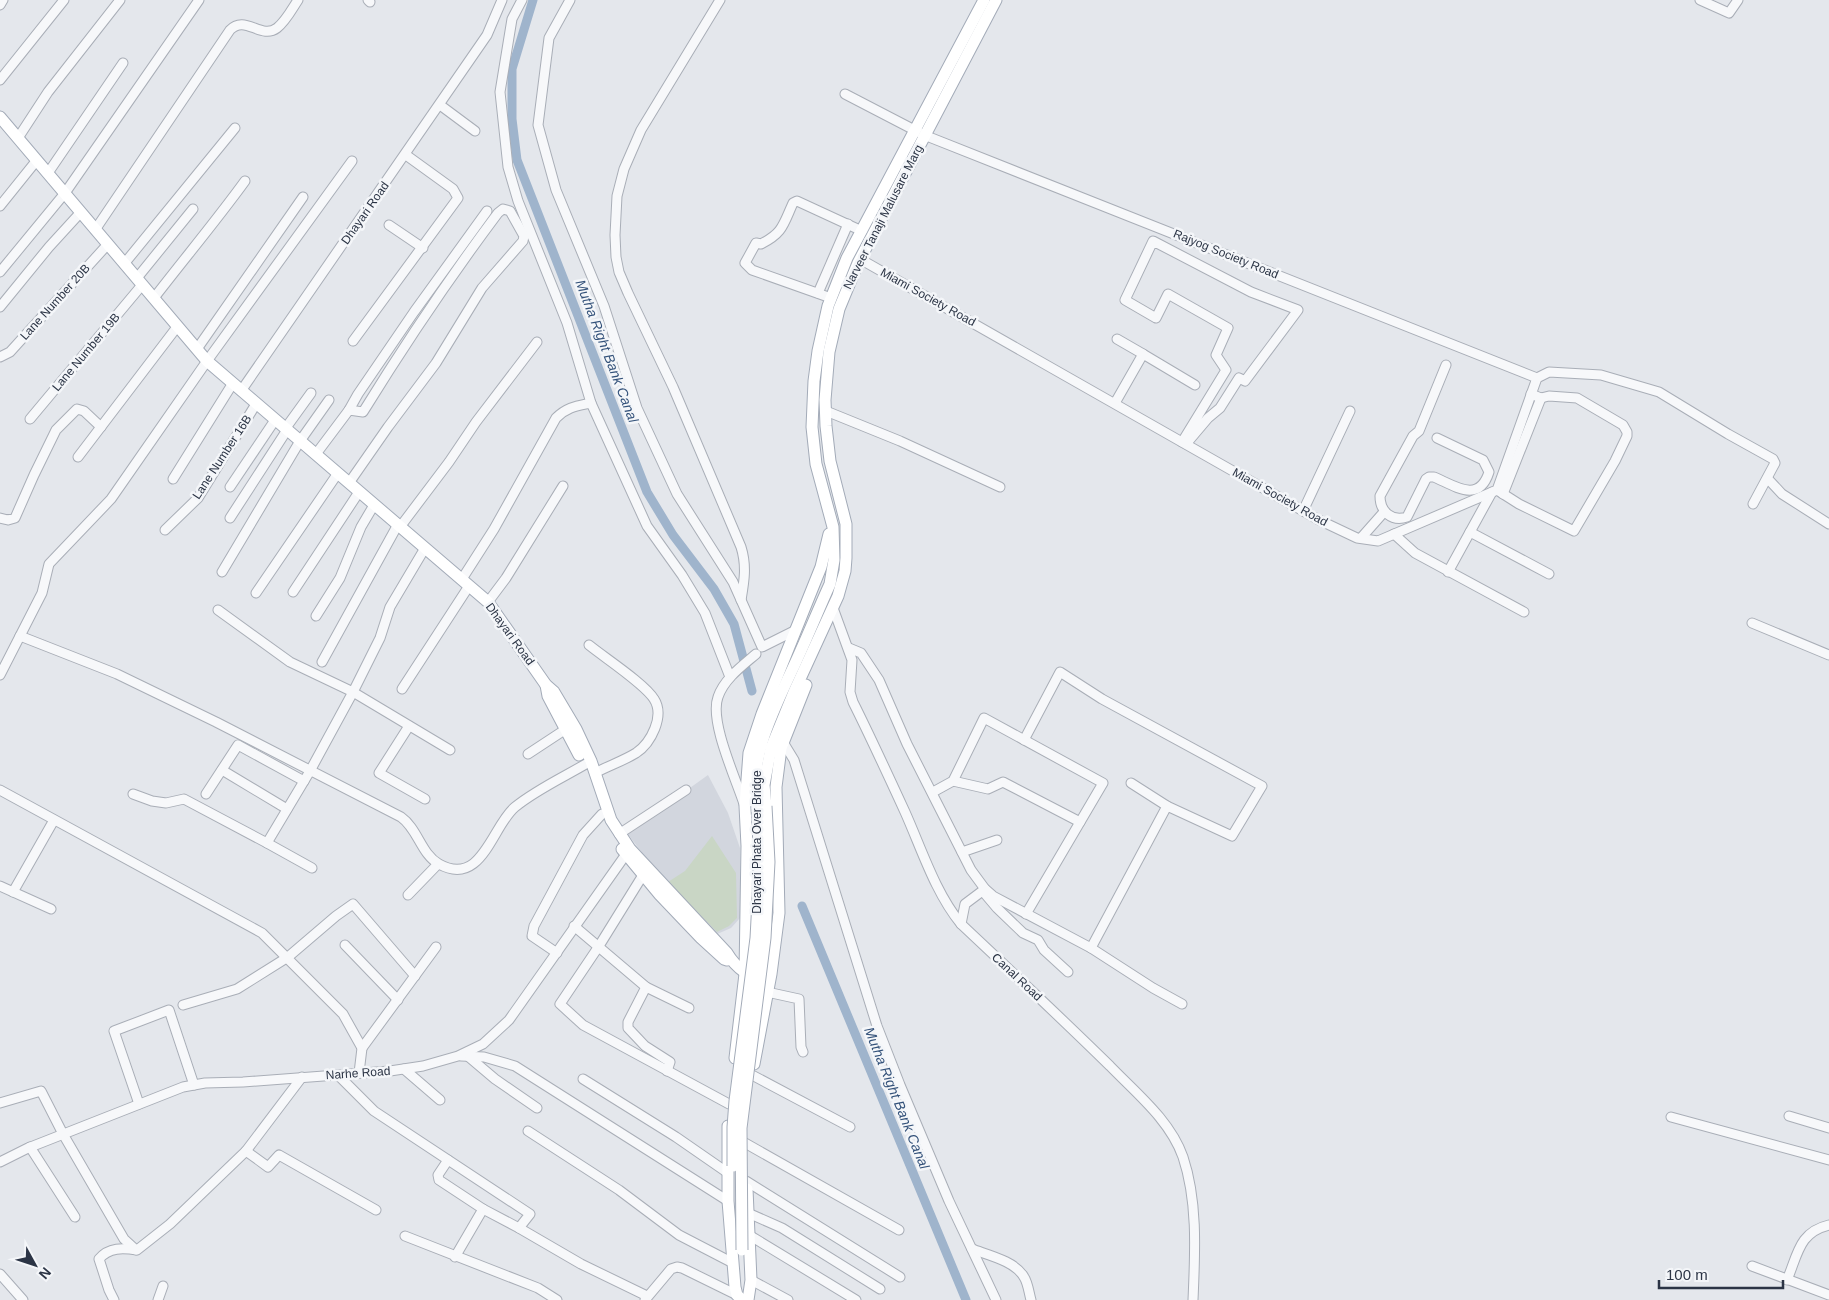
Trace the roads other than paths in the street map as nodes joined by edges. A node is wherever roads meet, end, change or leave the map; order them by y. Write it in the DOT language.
graph roads {
  1 [pos="3,0"];
  2 [pos="64,0"];
  3 [pos="120,0"];
  4 [pos="199,0"];
  5 [pos="298,0"];
  6 [pos="502,0"];
  7 [pos="522,0"];
  8 [pos="570,0"];
  9 [pos="720,0"];
  10 [pos="996,0"];
  11 [pos="1738,0"];
  12 [pos="1704,1"];
  13 [pos="0,5"];
  14 [pos="985,6"];
  15 [pos="123,63"];
  16 [pos="0,80"];
  17 [pos="845,94"];
  18 [pos="440,105"];
  19 [pos="0,117"];
  20 [pos="235,128"];
  21 [pos="476,131"];
  22 [pos="920,132"];
  23 [pos="18,138"];
  24 [pos="406,155"];
  25 [pos="37,160"];
  26 [pos="352,161"];
  27 [pos="48,174"];
  28 [pos="245,181"];
  29 [pos="64,193"];
  30 [pos="303,197"];
  31 [pos="0,206"];
  32 [pos="193,209"];
  33 [pos="487,211"];
  34 [pos="81,212"];
  35 [pos="848,224"];
  36 [pos="390,225"];
  37 [pos="96,230"];
  38 [pos="862,232"];
  39 [pos="108,244"];
  40 [pos="423,248"];
  41 [pos="860,259"];
  42 [pos="124,264"];
  43 [pos="0,272"];
  44 [pos="139,282"];
  45 [pos="818,293"];
  46 [pos="154,298"];
  47 [pos="831,298"];
  48 [pos="0,307"];
  49 [pos="178,326"];
  50 [pos="1117,339"];
  51 [pos="354,341"];
  52 [pos="537,342"];
  53 [pos="196,349"];
  54 [pos="1143,354"];
  55 [pos="0,357"];
  56 [pos="207,361"];
  57 [pos="1446,365"];
  58 [pos="1537,378"];
  59 [pos="1195,385"];
  60 [pos="237,387"];
  61 [pos="311,393"];
  62 [pos="1531,394"];
  63 [pos="1542,398"];
  64 [pos="328,400"];
  65 [pos="591,403"];
  66 [pos="1115,403"];
  67 [pos="1206,403"];
  68 [pos="256,404"];
  69 [pos="349,410"];
  70 [pos="1218,410"];
  71 [pos="826,412"];
  72 [pos="1350,412"];
  73 [pos="30,418"];
  74 [pos="275,420"];
  75 [pos="101,427"];
  76 [pos="286,429"];
  77 [pos="1437,438"];
  78 [pos="300,441"];
  79 [pos="1184,443"];
  80 [pos="1517,448"];
  81 [pos="316,454"];
  82 [pos="78,457"];
  83 [pos="338,473"];
  84 [pos="173,479"];
  85 [pos="1768,479"];
  86 [pos="349,483"];
  87 [pos="563,486"];
  88 [pos="230,487"];
  89 [pos="1000,487"];
  90 [pos="359,492"];
  91 [pos="1498,492"];
  92 [pos="374,504"];
  93 [pos="1753,504"];
  94 [pos="1304,511"];
  95 [pos="1384,512"];
  96 [pos="0,518"];
  97 [pos="230,518"];
  98 [pos="830,518"];
  99 [pos="1829,524"];
  100 [pos="400,527"];
  101 [pos="166,530"];
  102 [pos="1470,532"];
  103 [pos="1394,534"];
  104 [pos="1361,538"];
  105 [pos="425,548"];
  106 [pos="222,572"];
  107 [pos="1448,572"];
  108 [pos="1549,574"];
  109 [pos="465,583"];
  110 [pos="293,592"];
  111 [pos="256,593"];
  112 [pos="741,600"];
  113 [pos="488,602"];
  114 [pos="833,608"];
  115 [pos="218,610"];
  116 [pos="1524,612"];
  117 [pos="316,616"];
  118 [pos="824,624"];
  119 [pos="1752,624"];
  120 [pos="796,630"];
  121 [pos="20,636"];
  122 [pos="589,646"];
  123 [pos="849,648"];
  124 [pos="759,650"];
  125 [pos="1829,655"];
  126 [pos="322,662"];
  127 [pos="0,675"];
  128 [pos="730,677"];
  129 [pos="546,685"];
  130 [pos="402,689"];
  131 [pos="353,692"];
  132 [pos="409,726"];
  133 [pos="566,729"];
  134 [pos="1024,740"];
  135 [pos="782,742"];
  136 [pos="450,750"];
  137 [pos="528,754"];
  138 [pos="587,763"];
  139 [pos="222,770"];
  140 [pos="310,771"];
  141 [pos="595,773"];
  142 [pos="953,781"];
  143 [pos="304,782"];
  144 [pos="1131,783"];
  145 [pos="0,790"];
  146 [pos="686,790"];
  147 [pos="933,792"];
  148 [pos="133,794"];
  149 [pos="206,794"];
  150 [pos="425,799"];
  151 [pos="745,806"];
  152 [pos="761,806"];
  153 [pos="1167,806"];
  154 [pos="287,809"];
  155 [pos="602,814"];
  156 [pos="54,820"];
  157 [pos="1080,822"];
  158 [pos="620,834"];
  159 [pos="997,840"];
  160 [pos="267,843"];
  161 [pos="628,852"];
  162 [pos="962,852"];
  163 [pos="438,864"];
  164 [pos="312,868"];
  165 [pos="642,875"];
  166 [pos="0,886"];
  167 [pos="985,890"];
  168 [pos="13,892"];
  169 [pos="408,895"];
  170 [pos="51,909"];
  171 [pos="1026,914"];
  172 [pos="961,924"];
  173 [pos="574,926"];
  174 [pos="345,945"];
  175 [pos="599,946"];
  176 [pos="436,947"];
  177 [pos="1091,948"];
  178 [pos="557,953"];
  179 [pos="288,957"];
  180 [pos="732,961"];
  181 [pos="1068,972"];
  182 [pos="745,974"];
  183 [pos="415,976"];
  184 [pos="646,987"];
  185 [pos="768,989"];
  186 [pos="398,1000"];
  187 [pos="1182,1004"];
  188 [pos="183,1005"];
  189 [pos="689,1008"];
  190 [pos="362,1048"];
  191 [pos="803,1052"];
  192 [pos="458,1056"];
  193 [pos="469,1057"];
  194 [pos="404,1069"];
  195 [pos="667,1071"];
  196 [pos="358,1073"];
  197 [pos="338,1075"];
  198 [pos="752,1075"];
  199 [pos="302,1077"];
  200 [pos="583,1079"];
  201 [pos="194,1085"];
  202 [pos="440,1100"];
  203 [pos="0,1103"];
  204 [pos="139,1104"];
  205 [pos="729,1104"];
  206 [pos="748,1106"];
  207 [pos="537,1108"];
  208 [pos="1789,1116"];
  209 [pos="1670,1117"];
  210 [pos="850,1127"];
  211 [pos="1829,1128"];
  212 [pos="528,1131"];
  213 [pos="64,1134"];
  214 [pos="745,1143"];
  215 [pos="30,1147"];
  216 [pos="246,1151"];
  217 [pos="448,1160"];
  218 [pos="1829,1160"];
  219 [pos="0,1162"];
  220 [pos="728,1173"];
  221 [pos="746,1181"];
  222 [pos="728,1201"];
  223 [pos="483,1209"];
  224 [pos="376,1210"];
  225 [pos="748,1213"];
  226 [pos="75,1217"];
  227 [pos="1829,1225"];
  228 [pos="519,1228"];
  229 [pos="899,1230"];
  230 [pos="749,1235"];
  231 [pos="405,1236"];
  232 [pos="972,1249"];
  233 [pos="137,1250"];
  234 [pos="455,1256"];
  235 [pos="733,1263"];
  236 [pos="1752,1266"];
  237 [pos="0,1274"];
  238 [pos="900,1277"];
  239 [pos="751,1280"];
  240 [pos="1787,1280"];
  241 [pos="163,1286"];
  242 [pos="880,1289"];
  243 [pos="1829,1295"];
  244 [pos="646,1298"];
  245 [pos="744,1299"];
  246 [pos="23,1300"];
  247 [pos="114,1300"];
  248 [pos="158,1300"];
  249 [pos="557,1300"];
  250 [pos="788,1300"];
  251 [pos="856,1300"];
  252 [pos="996,1300"];
  253 [pos="1031,1300"];
  254 [pos="1193,1300"];
  1 -- 13 [label="street"];
  2 -- 16 [label="street"];
  3 -- 23 [label="street"];
  4 -- 29 [label="street"];
  5 -- 37 [label="street"];
  6 -- 18 [label="street, Dhayari Road"];
  7 -- 65 [label="street"];
  8 -- 112 [label="street"];
  9 -- 112 [label="street"];
  10 -- 14 [label="main road, Narveer Tanaji Malusare Marg"];
  11 -- 12 [label="street"];
  14 -- 22 [label="main road, Narveer Tanaji Malusare Marg"];
  15 -- 27 [label="street"];
  17 -- 22 [label="street, Rajyog Society Road"];
  18 -- 21 [label="street"];
  18 -- 24 [label="street, Dhayari Road"];
  19 -- 23 [label="main road, Dhayari Road"];
  20 -- 42 [label="street"];
  22 -- 38 [label="main road, Narveer Tanaji Malusare Marg"];
  22 -- 41 [label="main road, Narveer Tanaji Malusare Marg"];
  22 -- 58 [label="street, Rajyog Society Road"];
  23 -- 25 [label="main road, Dhayari Road"];
  24 -- 40 [label="street"];
  24 -- 60 [label="street, Dhayari Road"];
  25 -- 27 [label="main road, Dhayari Road"];
  25 -- 31 [label="street"];
  26 -- 56 [label="street"];
  27 -- 29 [label="main road, Dhayari Road"];
  28 -- 46 [label="street"];
  29 -- 34 [label="main road, Dhayari Road"];
  29 -- 43 [label="street"];
  30 -- 53 [label="street"];
  32 -- 44 [label="street, Lane Number 19B"];
  33 -- 69 [label="street"];
  34 -- 37 [label="main road, Dhayari Road"];
  34 -- 48 [label="street"];
  35 -- 38 [label="street"];
  35 -- 45 [label="street"];
  35 -- 45 [label="street"];
  36 -- 40 [label="street"];
  37 -- 39 [label="main road, Dhayari Road"];
  38 -- 47 [label="main road, Narveer Tanaji Malusare Marg"];
  39 -- 42 [label="main road, Dhayari Road"];
  39 -- 55 [label="street, Lane Number 20B"];
  40 -- 51 [label="street"];
  41 -- 66 [label="street, Miami Society Road"];
  41 -- 71 [label="main road, Narveer Tanaji Malusare Marg"];
  42 -- 44 [label="main road, Dhayari Road"];
  44 -- 46 [label="main road, Dhayari Road"];
  44 -- 73 [label="street, Lane Number 19B"];
  45 -- 47 [label="street"];
  46 -- 49 [label="main road, Dhayari Road"];
  47 -- 98 [label="main road, Narveer Tanaji Malusare Marg"];
  49 -- 53 [label="main road, Dhayari Road"];
  49 -- 75 [label="street"];
  50 -- 54 [label="street"];
  52 -- 100 [label="street"];
  53 -- 56 [label="main road, Dhayari Road"];
  54 -- 59 [label="street"];
  54 -- 66 [label="street"];
  56 -- 60 [label="main road, Dhayari Road"];
  56 -- 121 [label="street"];
  57 -- 95 [label="street"];
  58 -- 62 [label="street"];
  58 -- 85 [label="street"];
  60 -- 68 [label="main road, Dhayari Road"];
  60 -- 84 [label="street"];
  61 -- 76 [label="street"];
  62 -- 63 [label="street"];
  62 -- 80 [label="street"];
  63 -- 80 [label="street"];
  63 -- 91 [label="street"];
  64 -- 78 [label="street"];
  65 -- 109 [label="street"];
  65 -- 128 [label="street"];
  66 -- 79 [label="street, Miami Society Road"];
  67 -- 70 [label="street"];
  67 -- 70 [label="street"];
  67 -- 79 [label="street"];
  68 -- 74 [label="main road, Dhayari Road"];
  68 -- 101 [label="street, Lane Number 16B"];
  69 -- 81 [label="street"];
  69 -- 86 [label="street"];
  70 -- 79 [label="street"];
  71 -- 89 [label="street"];
  71 -- 114 [label="main road, Narveer Tanaji Malusare Marg"];
  72 -- 94 [label="street"];
  74 -- 76 [label="main road, Dhayari Road"];
  74 -- 88 [label="street"];
  75 -- 82 [label="street"];
  75 -- 96 [label="street"];
  76 -- 78 [label="main road, Dhayari Road"];
  76 -- 97 [label="street"];
  77 -- 95 [label="street"];
  78 -- 81 [label="main road, Dhayari Road"];
  78 -- 106 [label="street"];
  79 -- 94 [label="street, Miami Society Road"];
  80 -- 91 [label="street"];
  81 -- 83 [label="main road, Dhayari Road"];
  83 -- 86 [label="main road, Dhayari Road"];
  83 -- 111 [label="street"];
  85 -- 93 [label="street"];
  85 -- 99 [label="street"];
  86 -- 90 [label="main road, Dhayari Road"];
  87 -- 113 [label="street"];
  90 -- 92 [label="main road, Dhayari Road"];
  90 -- 110 [label="street"];
  91 -- 102 [label="street"];
  91 -- 103 [label="street, Miami Society Road"];
  92 -- 100 [label="main road, Dhayari Road"];
  92 -- 117 [label="street"];
  94 -- 104 [label="street, Miami Society Road"];
  95 -- 104 [label="street"];
  98 -- 120 [label="main road"];
  98 -- 152 [label="main road, Dhayari Phata Over Bridge"];
  100 -- 105 [label="main road, Dhayari Road"];
  100 -- 126 [label="street"];
  102 -- 107 [label="street"];
  102 -- 108 [label="street"];
  103 -- 104 [label="street, Miami Society Road"];
  103 -- 107 [label="street"];
  105 -- 109 [label="main road, Dhayari Road"];
  105 -- 131 [label="street"];
  107 -- 116 [label="street"];
  109 -- 113 [label="main road, Dhayari Road"];
  109 -- 130 [label="street"];
  112 -- 124 [label="street"];
  113 -- 129 [label="main road, Dhayari Road"];
  114 -- 118 [label="main road, Narveer Tanaji Malusare Marg"];
  114 -- 123 [label="street, Canal Road"];
  115 -- 131 [label="street"];
  118 -- 135 [label="main road"];
  118 -- 152 [label="main road, Dhayari Phata Over Bridge"];
  119 -- 125 [label="street"];
  120 -- 124 [label="street"];
  120 -- 151 [label="main road"];
  121 -- 127 [label="street"];
  121 -- 140 [label="street"];
  122 -- 141 [label="street"];
  123 -- 147 [label="street"];
  123 -- 172 [label="street, Canal Road"];
  124 -- 128 [label="street"];
  128 -- 151 [label="street"];
  129 -- 133 [label="main road, Dhayari Road"];
  129 -- 138 [label="main road, Dhayari Road"];
  131 -- 132 [label="street"];
  131 -- 140 [label="street"];
  132 -- 136 [label="street"];
  132 -- 150 [label="street"];
  133 -- 137 [label="street"];
  133 -- 138 [label="main road, Dhayari Road"];
  134 -- 142 [label="street"];
  134 -- 153 [label="street"];
  134 -- 157 [label="street"];
  135 -- 185 [label="main road"];
  135 -- 232 [label="street"];
  138 -- 141 [label="main road, Dhayari Road"];
  138 -- 155 [label="main road, Dhayari Road"];
  138 -- 163 [label="street"];
  139 -- 143 [label="street"];
  139 -- 149 [label="street"];
  139 -- 154 [label="street"];
  140 -- 143 [label="street"];
  140 -- 163 [label="street"];
  141 -- 158 [label="main road, Dhayari Road"];
  142 -- 147 [label="street"];
  142 -- 157 [label="street"];
  143 -- 154 [label="street"];
  144 -- 153 [label="street"];
  145 -- 156 [label="street"];
  146 -- 158 [label="street"];
  147 -- 162 [label="street"];
  148 -- 160 [label="street"];
  151 -- 182 [label="main road"];
  152 -- 245 [label="main road, Dhayari Phata Over Bridge, bridge"];
  153 -- 177 [label="street"];
  154 -- 160 [label="street"];
  155 -- 161 [label="main road, Dhayari Road"];
  155 -- 178 [label="street"];
  156 -- 168 [label="street"];
  156 -- 179 [label="street"];
  157 -- 171 [label="street"];
  158 -- 161 [label="main road, Dhayari Road"];
  159 -- 162 [label="street"];
  160 -- 164 [label="street"];
  161 -- 165 [label="main road, Dhayari Road"];
  161 -- 173 [label="street, Narhe Road"];
  161 -- 180 [label="main road, Dhayari Road"];
  162 -- 167 [label="street"];
  163 -- 169 [label="street"];
  165 -- 175 [label="street"];
  165 -- 180 [label="main road, Dhayari Road"];
  166 -- 168 [label="street"];
  167 -- 171 [label="street"];
  167 -- 172 [label="street"];
  167 -- 181 [label="street"];
  168 -- 170 [label="street"];
  171 -- 177 [label="street"];
  172 -- 254 [label="street, Canal Road"];
  173 -- 175 [label="street"];
  173 -- 178 [label="street, Narhe Road"];
  174 -- 186 [label="street"];
  175 -- 184 [label="street"];
  175 -- 195 [label="street"];
  176 -- 183 [label="street"];
  177 -- 187 [label="street"];
  178 -- 192 [label="street, Narhe Road"];
  179 -- 183 [label="street"];
  179 -- 188 [label="street"];
  179 -- 190 [label="street"];
  180 -- 182 [label="main road, Dhayari Road"];
  182 -- 185 [label="main road, Dhayari Road"];
  182 -- 205 [label="main road"];
  183 -- 186 [label="street"];
  184 -- 189 [label="street"];
  184 -- 195 [label="street"];
  185 -- 191 [label="street"];
  185 -- 198 [label="main road"];
  186 -- 190 [label="street"];
  190 -- 196 [label="street"];
  192 -- 193 [label="street"];
  192 -- 194 [label="street, Narhe Road"];
  193 -- 207 [label="street"];
  193 -- 222 [label="street"];
  194 -- 196 [label="street, Narhe Road"];
  194 -- 202 [label="street"];
  195 -- 205 [label="street"];
  196 -- 197 [label="street, Narhe Road"];
  197 -- 199 [label="street, Narhe Road"];
  197 -- 217 [label="street"];
  198 -- 206 [label="main road"];
  198 -- 210 [label="street"];
  199 -- 201 [label="street, Narhe Road"];
  199 -- 216 [label="street"];
  200 -- 220 [label="street"];
  201 -- 204 [label="street, Narhe Road"];
  201 -- 204 [label="street"];
  203 -- 213 [label="street"];
  204 -- 213 [label="street, Narhe Road"];
  205 -- 206 [label="street"];
  205 -- 220 [label="main road"];
  206 -- 214 [label="main road"];
  208 -- 211 [label="street"];
  209 -- 218 [label="street"];
  212 -- 235 [label="street"];
  213 -- 215 [label="street, Narhe Road"];
  213 -- 233 [label="street"];
  214 -- 221 [label="main road"];
  214 -- 229 [label="street"];
  215 -- 219 [label="street, Narhe Road"];
  215 -- 226 [label="street"];
  216 -- 224 [label="street"];
  216 -- 233 [label="street"];
  217 -- 223 [label="street"];
  217 -- 228 [label="street"];
  220 -- 222 [label="main road"];
  221 -- 225 [label="main road"];
  221 -- 238 [label="street"];
  222 -- 235 [label="main road"];
  223 -- 228 [label="street"];
  223 -- 234 [label="street"];
  225 -- 230 [label="main road"];
  225 -- 242 [label="street"];
  227 -- 240 [label="street"];
  228 -- 244 [label="street"];
  230 -- 239 [label="main road"];
  230 -- 251 [label="street"];
  231 -- 234 [label="street"];
  232 -- 252 [label="street"];
  232 -- 253 [label="street"];
  233 -- 247 [label="street"];
  234 -- 249 [label="street"];
  235 -- 245 [label="main road"];
  236 -- 240 [label="street"];
  237 -- 246 [label="street"];
  239 -- 245 [label="main road"];
  239 -- 250 [label="street"];
  240 -- 243 [label="street"];
  241 -- 248 [label="street"];
  244 -- 245 [label="street"];
}
